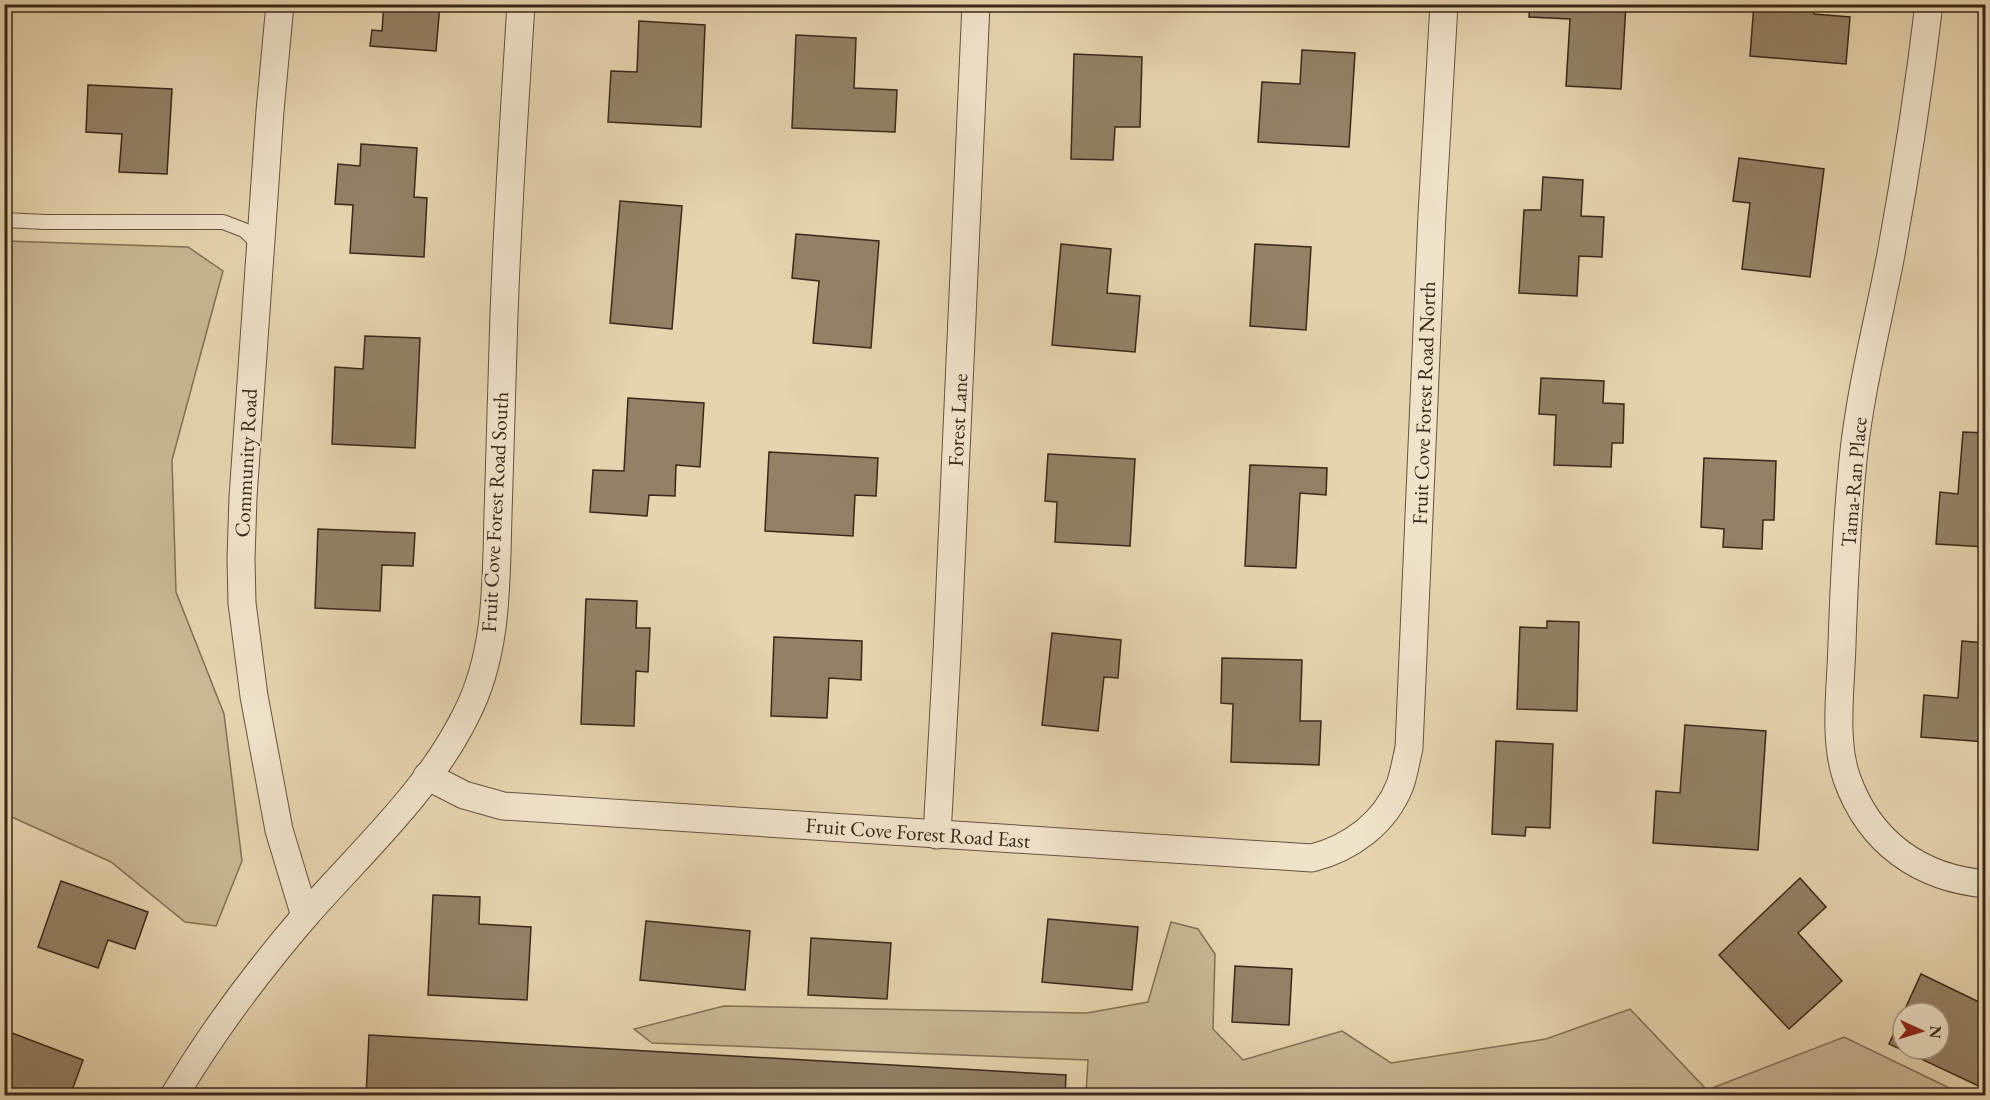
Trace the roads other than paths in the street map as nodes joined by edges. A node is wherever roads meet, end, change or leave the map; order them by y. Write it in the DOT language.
graph roads {
  1 [pos="520,4"];
  2 [pos="976,4"];
  3 [pos="1444,4"];
  4 [pos="1929,4"];
  5 [pos="278,7"];
  6 [pos="4,220"];
  7 [pos="261,246"];
  8 [pos="427,776"];
  9 [pos="1394,799"];
  10 [pos="937,835"];
  11 [pos="1986,884"];
  12 [pos="305,916"];
  13 [pos="174,1095"];
  1 -- 8 [label="street, Fruit Cove Forest Road South"];
  2 -- 10 [label="street, Forest Lane"];
  3 -- 9 [label="street, Fruit Cove Forest Road North"];
  4 -- 11 [label="street, Tama-Ran Place"];
  5 -- 7 [label="street, Community Road"];
  6 -- 7 [label="lane"];
  7 -- 12 [label="street, Community Road"];
  8 -- 10 [label="street, Fruit Cove Forest Road East"];
  8 -- 12 [label="street, Fruit Cove Forest Road South"];
  9 -- 10 [label="street, Fruit Cove Forest Road East"];
  12 -- 13 [label="street, Fruit Cove Forest Road South"];
}
